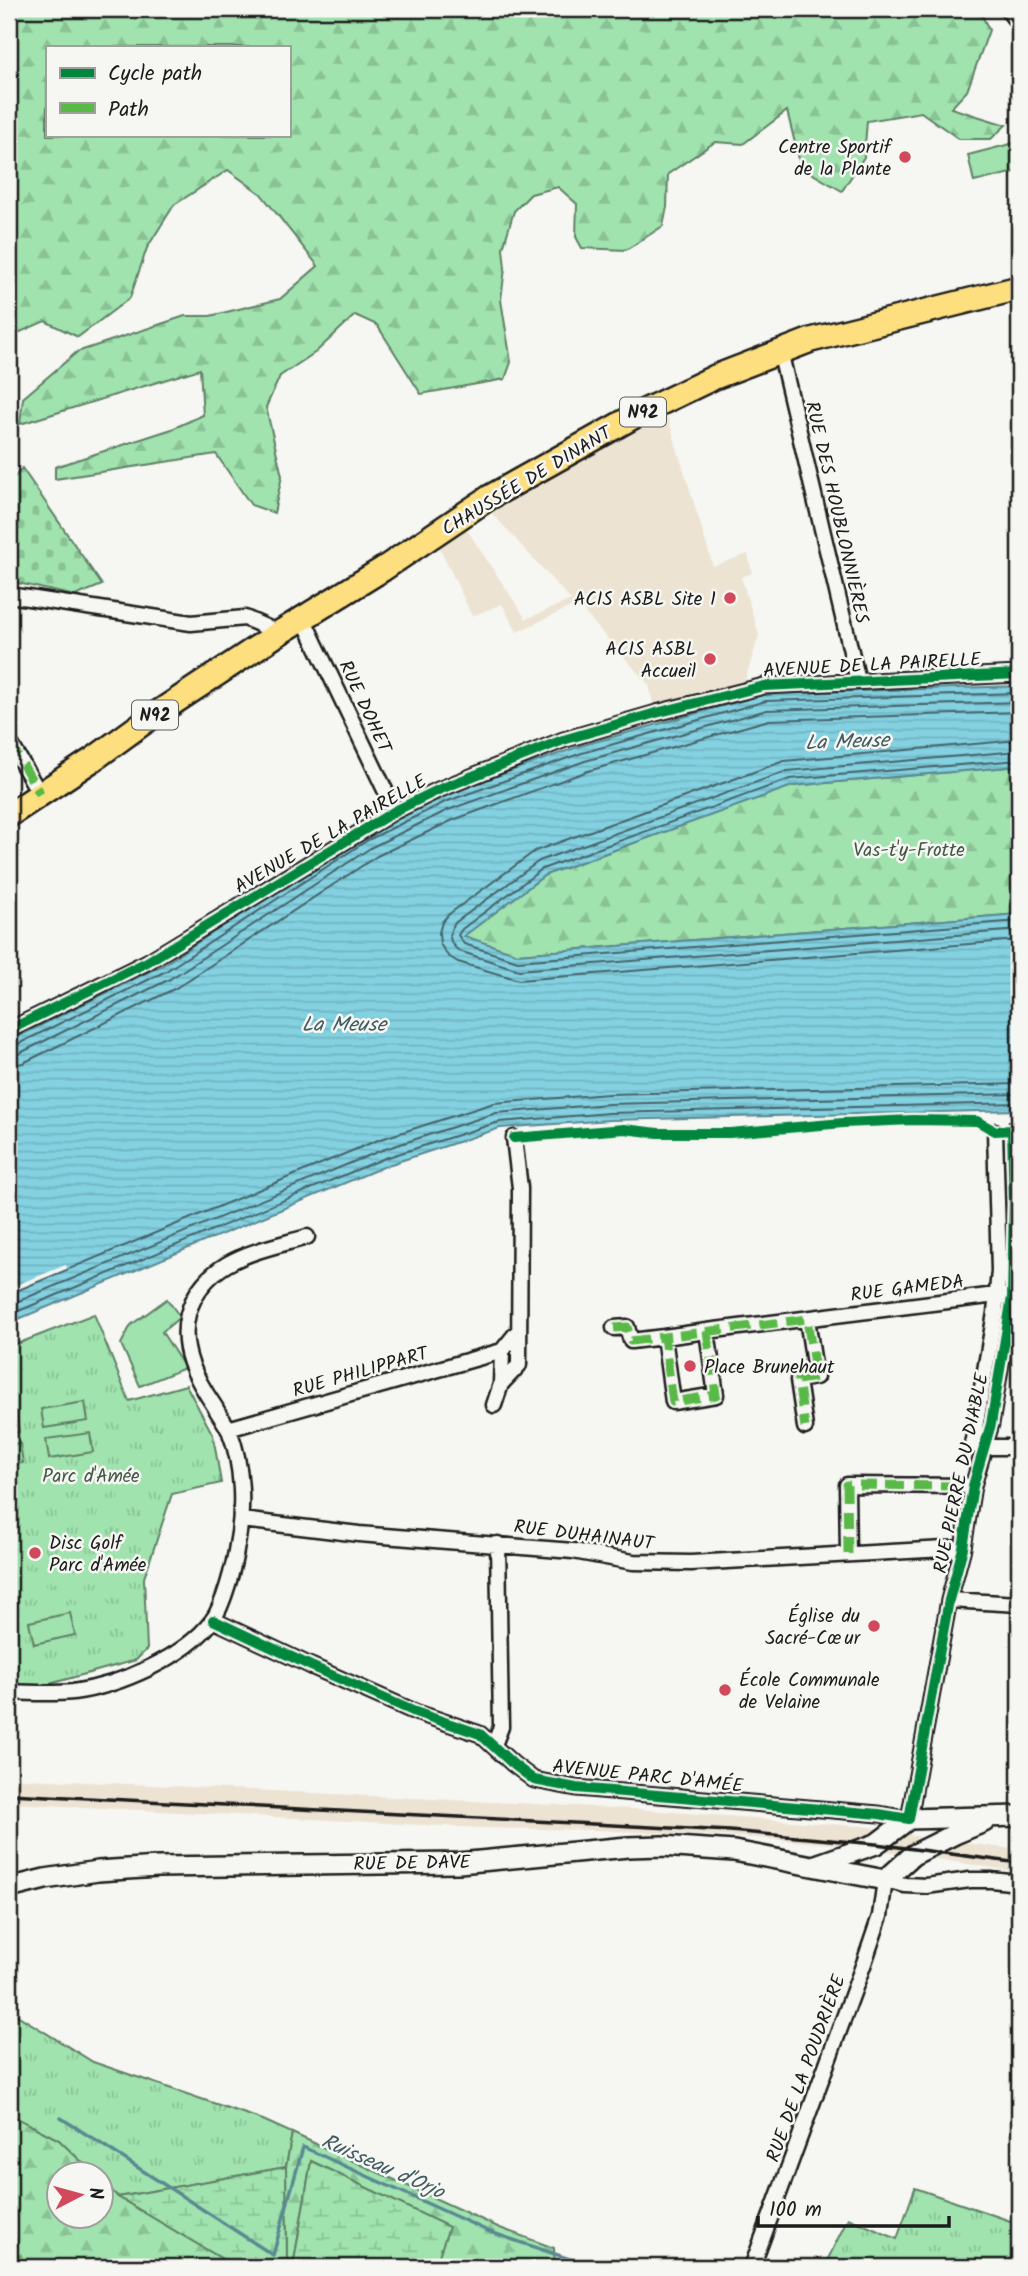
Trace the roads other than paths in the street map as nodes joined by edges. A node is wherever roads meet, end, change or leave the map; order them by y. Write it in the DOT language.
graph roads {
  1 [pos="1007,9"];
  2 [pos="1019,24"];
  3 [pos="1019,288"];
  4 [pos="780,351"];
  5 [pos="9,595"];
  6 [pos="303,618"];
  7 [pos="279,633"];
  8 [pos="1019,674"];
  9 [pos="858,681"];
  10 [pos="9,741"];
  11 [pos="40,794"];
  12 [pos="394,811"];
  13 [pos="9,815"];
  14 [pos="9,1030"];
  15 [pos="1016,1129"];
  16 [pos="995,1131"];
  17 [pos="514,1138"];
  18 [pos="307,1237"];
  19 [pos="996,1295"];
  20 [pos="1012,1297"];
  21 [pos="807,1319"];
  22 [pos="614,1328"];
  23 [pos="519,1331"];
  24 [pos="707,1331"];
  25 [pos="664,1338"];
  26 [pos="502,1351"];
  27 [pos="500,1384"];
  28 [pos="494,1405"];
  29 [pos="805,1427"];
  30 [pos="228,1429"];
  31 [pos="978,1446"];
  32 [pos="1019,1447"];
  33 [pos="973,1486"];
  34 [pos="242,1520"];
  35 [pos="498,1544"];
  36 [pos="963,1548"];
  37 [pos="848,1554"];
  38 [pos="949,1600"];
  39 [pos="1019,1604"];
  40 [pos="213,1620"];
  41 [pos="9,1692"];
  42 [pos="494,1745"];
  43 [pos="1019,1816"];
  44 [pos="994,1818"];
  45 [pos="909,1819"];
  46 [pos="876,1844"];
  47 [pos="913,1855"];
  48 [pos="815,1866"];
  49 [pos="884,1880"];
  50 [pos="1019,1884"];
  51 [pos="10,1887"];
  52 [pos="752,2267"];
  1 -- 2 [label="street"];
  3 -- 4 [label="main road, CHAUSSÉE DE DINANT / N92"];
  4 -- 6 [label="main road, CHAUSSÉE DE DINANT / N92"];
  4 -- 9 [label="street, RUE DES HOUBLONNIÈRES"];
  5 -- 7 [label="street"];
  6 -- 7 [label="main road, CHAUSSÉE DE DINANT / N92"];
  6 -- 12 [label="street, RUE DOHET"];
  7 -- 11 [label="main road, CHAUSSÉE DE DINANT / N92"];
  8 -- 9 [label="street, AVENUE DE LA PAIRELLE"];
  9 -- 12 [label="street, AVENUE DE LA PAIRELLE"];
  10 -- 11 [label="street"];
  11 -- 13 [label="main road, CHAUSSÉE DE DINANT / N92"];
  12 -- 14 [label="street, AVENUE DE LA PAIRELLE"];
  15 -- 20 [label="street, RUE PIERRE DU DIABLE"];
  16 -- 19 [label="street, RUE PIERRE DU DIABLE"];
  17 -- 23 [label="street"];
  18 -- 30 [label="street"];
  19 -- 20 [label="street, RUE GAMEDA"];
  19 -- 21 [label="street, RUE GAMEDA"];
  19 -- 31 [label="street, RUE PIERRE DU DIABLE"];
  20 -- 31 [label="street, RUE PIERRE DU DIABLE"];
  21 -- 24 [label="street, RUE GAMEDA"];
  21 -- 29 [label="street"];
  22 -- 25 [label="street"];
  23 -- 26 [label="street"];
  23 -- 27 [label="street"];
  24 -- 25 [label="street"];
  24 -- 25 [label="street"];
  26 -- 27 [label="street"];
  26 -- 30 [label="street, RUE PHILIPPART"];
  27 -- 28 [label="street"];
  30 -- 34 [label="street"];
  31 -- 32 [label="street"];
  31 -- 33 [label="street, RUE PIERRE DU DIABLE"];
  33 -- 36 [label="street, RUE PIERRE DU DIABLE"];
  33 -- 37 [label="street"];
  34 -- 35 [label="street, RUE DUHAINAUT"];
  34 -- 40 [label="street"];
  35 -- 37 [label="street, RUE DUHAINAUT"];
  35 -- 42 [label="street"];
  36 -- 37 [label="street, RUE DUHAINAUT"];
  36 -- 38 [label="street, RUE PIERRE DU DIABLE"];
  38 -- 39 [label="street"];
  38 -- 45 [label="street, RUE PIERRE DU DIABLE"];
  40 -- 41 [label="street"];
  40 -- 42 [label="street, AVENUE PARC D'AMÉE"];
  42 -- 45 [label="street, AVENUE PARC D'AMÉE"];
  43 -- 44 [label="main road"];
  44 -- 45 [label="main road"];
  44 -- 47 [label="main road"];
  45 -- 46 [label="main road"];
  45 -- 47 [label="main road"];
  46 -- 48 [label="main road"];
  46 -- 49 [label="main road"];
  47 -- 49 [label="main road"];
  48 -- 49 [label="main road, RUE DE DAVE"];
  48 -- 51 [label="main road, RUE DE DAVE"];
  49 -- 50 [label="street"];
  49 -- 52 [label="street, RUE DE LA POUDRIÈRE"];
}
